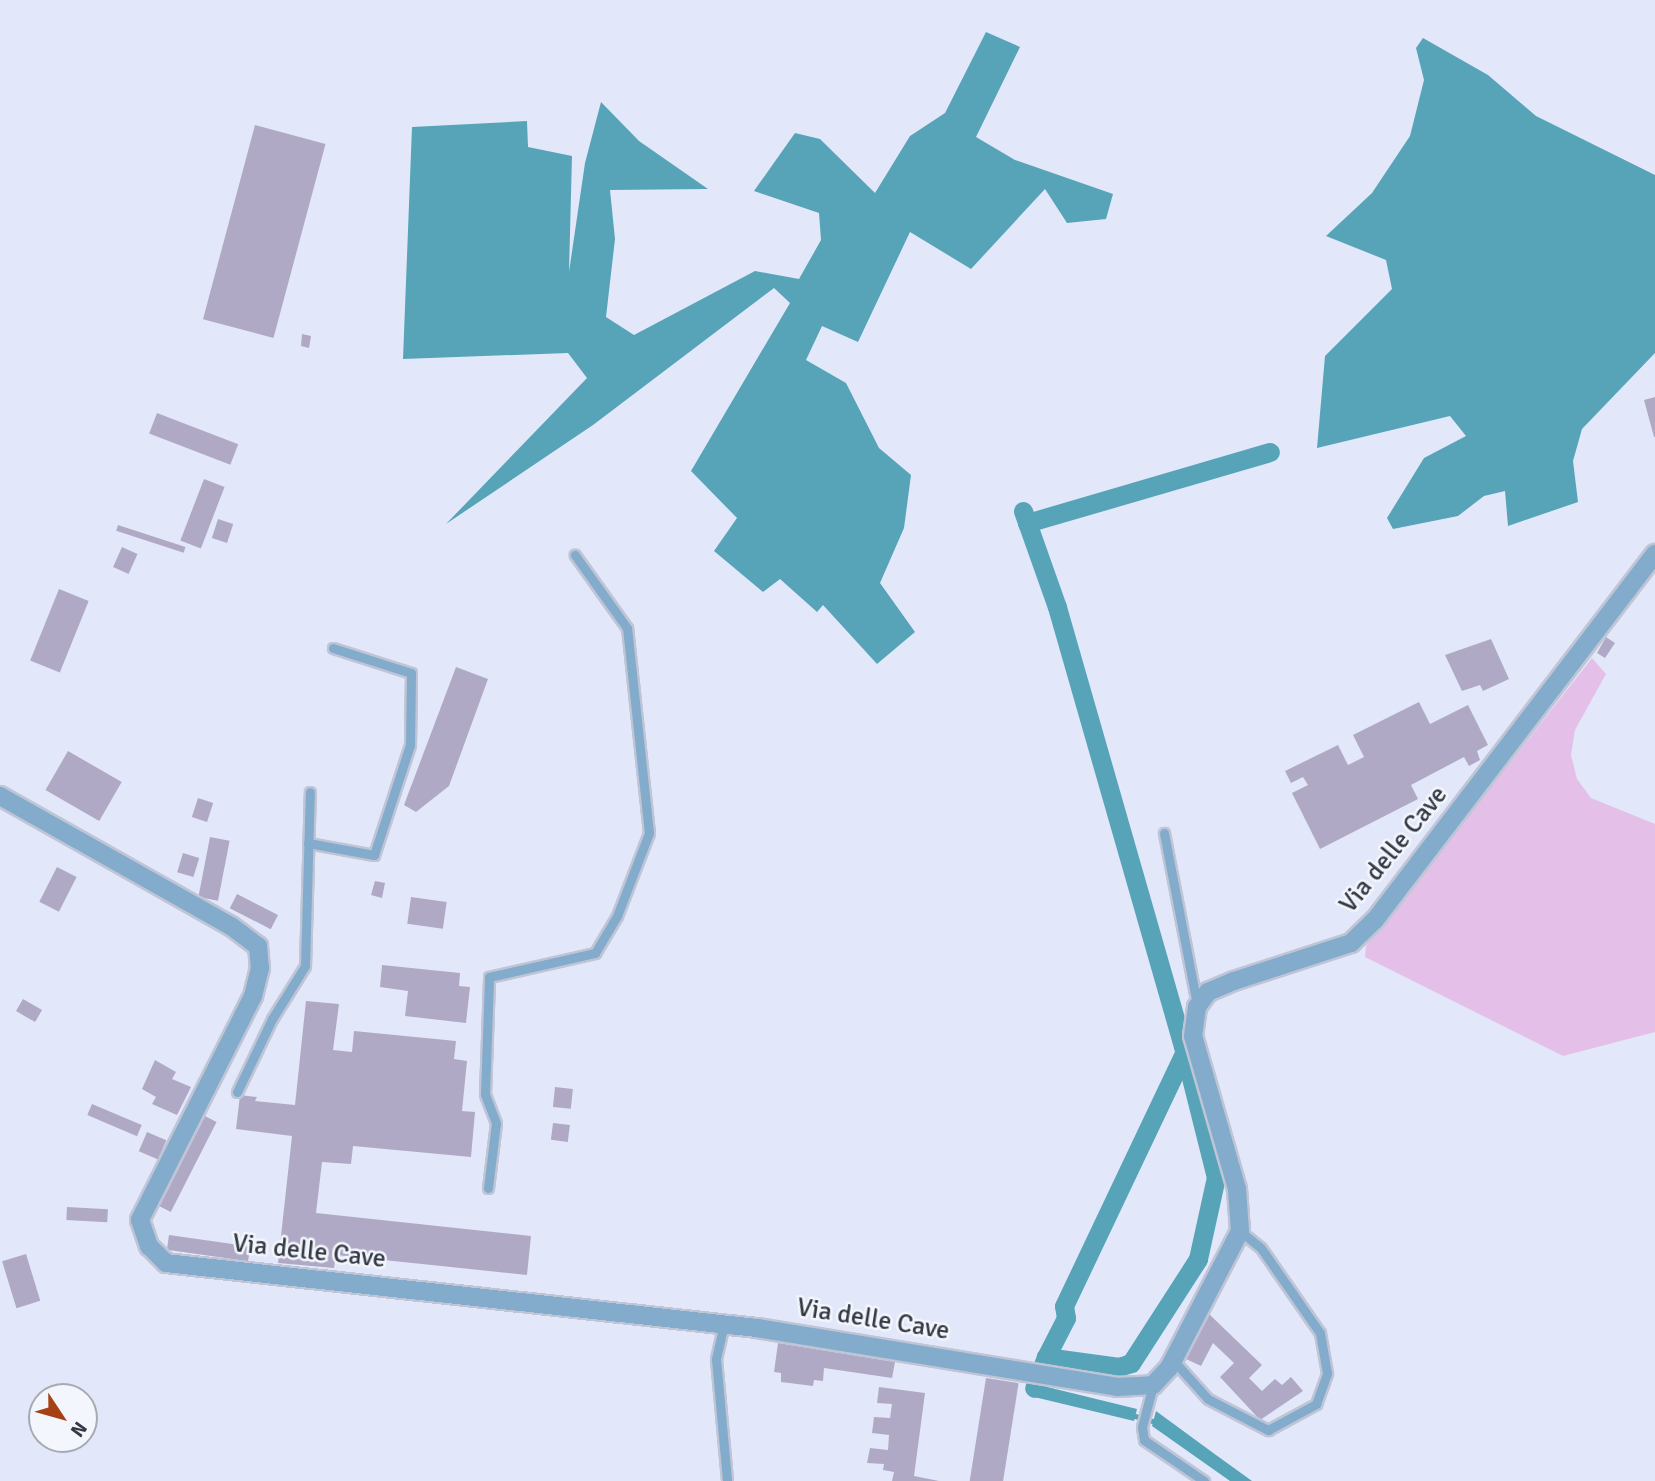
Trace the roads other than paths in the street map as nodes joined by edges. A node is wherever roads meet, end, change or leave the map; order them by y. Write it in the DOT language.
graph roads {
  1 [pos="1655,554"];
  2 [pos="575,555"];
  3 [pos="333,648"];
  4 [pos="310,792"];
  5 [pos="0,796"];
  6 [pos="1164,833"];
  7 [pos="308,843"];
  8 [pos="1197,1007"];
  9 [pos="237,1092"];
  10 [pos="488,1188"];
  11 [pos="1240,1231"];
  12 [pos="724,1324"];
  13 [pos="1173,1360"];
  14 [pos="1153,1385"];
  15 [pos="727,1481"];
  16 [pos="1204,1481"];
  1 -- 8 [label="street, Via delle Cave"];
  2 -- 10 [label="lane"];
  3 -- 7 [label="lane"];
  4 -- 7 [label="lane"];
  5 -- 12 [label="street, Via delle Cave"];
  6 -- 8 [label="lane"];
  7 -- 9 [label="lane"];
  8 -- 11 [label="street"];
  11 -- 13 [label="street"];
  11 -- 13 [label="lane"];
  12 -- 14 [label="street, Via delle Cave"];
  12 -- 15 [label="lane"];
  13 -- 14 [label="street"];
  14 -- 16 [label="lane"];
}
